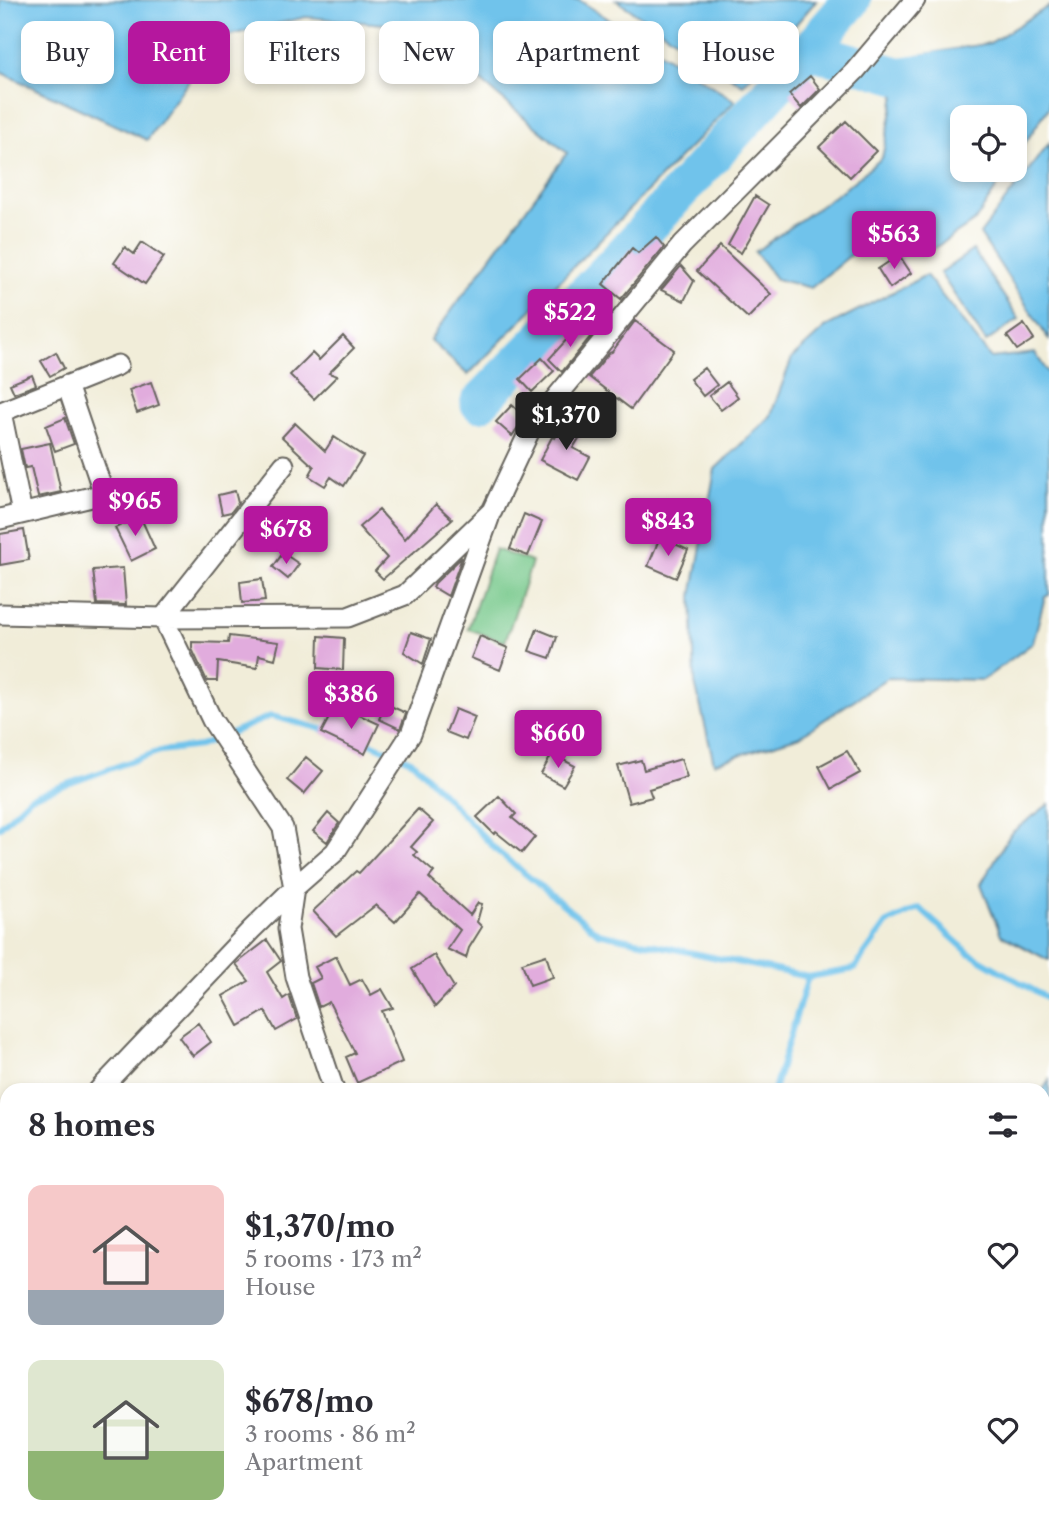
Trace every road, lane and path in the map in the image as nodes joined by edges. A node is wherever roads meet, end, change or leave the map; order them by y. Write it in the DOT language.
graph roads {
  1 [pos="915,0"];
  2 [pos="118,365"];
  3 [pos="67,386"];
  4 [pos="285,465"];
  5 [pos="492,511"];
  6 [pos="22,513"];
  7 [pos="0,519"];
  8 [pos="0,614"];
  9 [pos="163,618"];
  10 [pos="294,888"];
  11 [pos="106,1083"];
  12 [pos="332,1083"];
  1 -- 5 [label="street"];
  2 -- 3 [label="street"];
  3 -- 6 [label="street"];
  3 -- 6 [label="street"];
  4 -- 9 [label="street"];
  5 -- 9 [label="street"];
  5 -- 10 [label="street"];
  6 -- 7 [label="street"];
  8 -- 9 [label="street"];
  9 -- 10 [label="street"];
  10 -- 11 [label="street"];
  10 -- 12 [label="street"];
}
